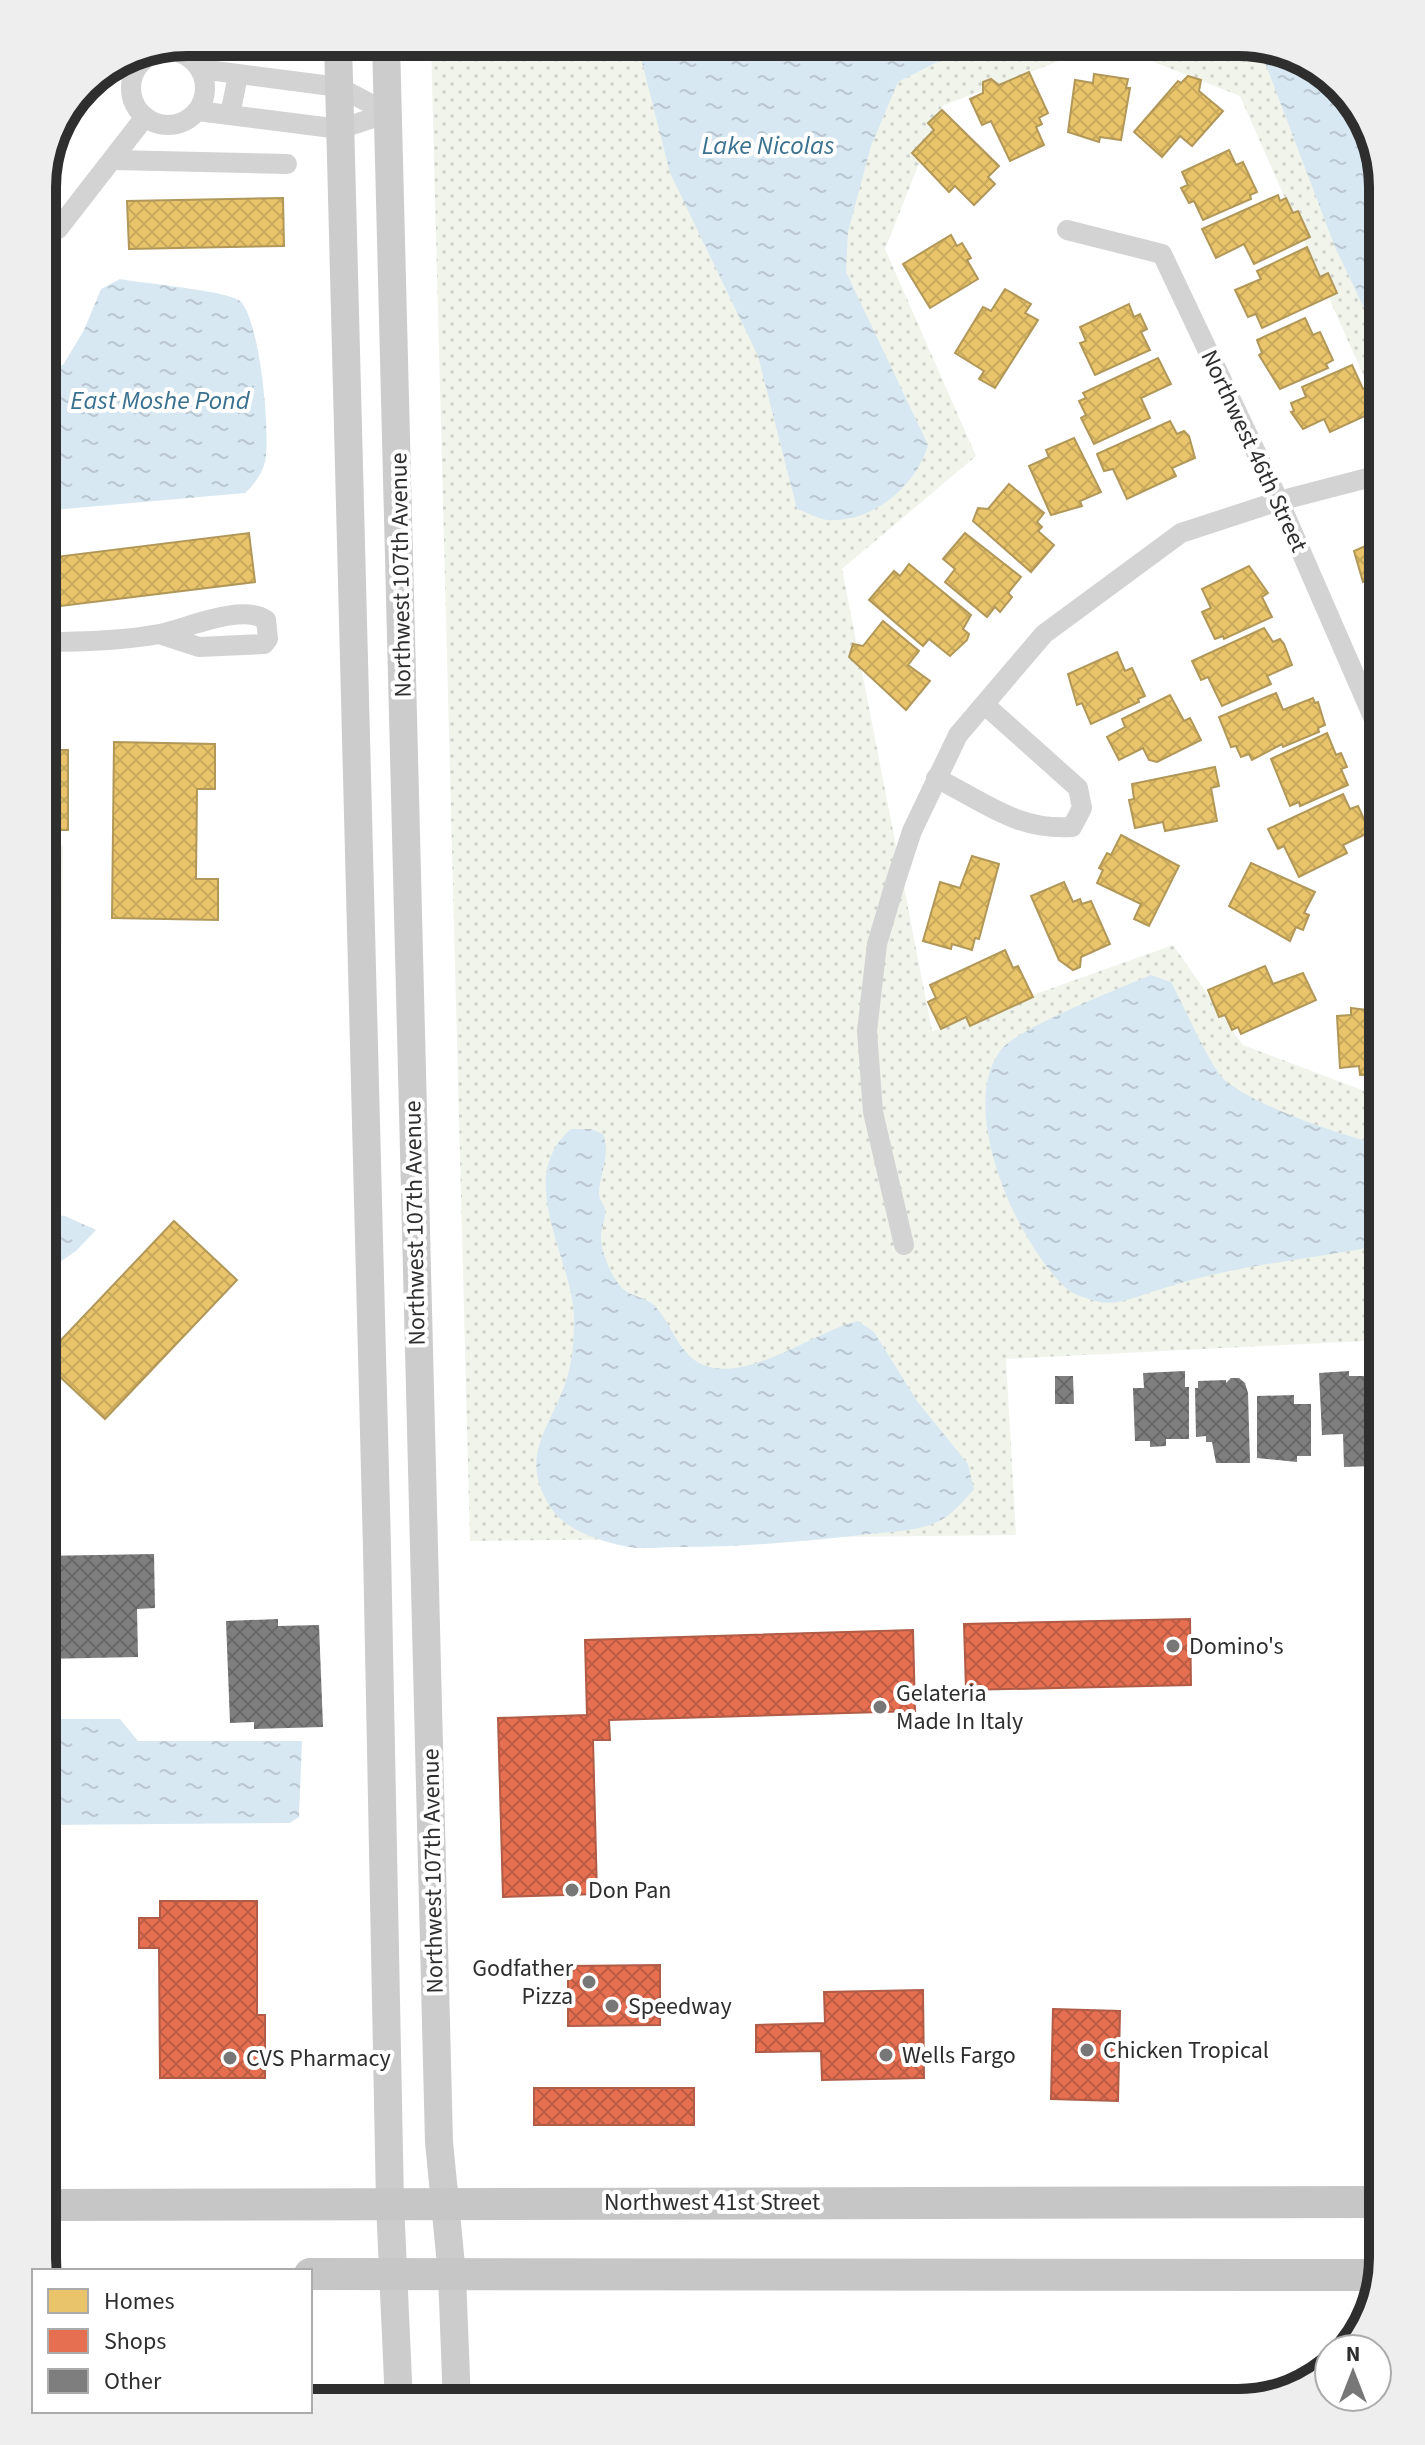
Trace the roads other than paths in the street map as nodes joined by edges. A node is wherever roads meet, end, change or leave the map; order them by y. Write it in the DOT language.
graph roads {
  1 [pos="185,56"];
  2 [pos="338,56"];
  3 [pos="386,56"];
  4 [pos="142,64"];
  5 [pos="200,69"];
  6 [pos="238,75"];
  7 [pos="339,87"];
  8 [pos="198,111"];
  9 [pos="388,113"];
  10 [pos="230,115"];
  11 [pos="145,117"];
  12 [pos="340,129"];
  13 [pos="114,160"];
  14 [pos="287,164"];
  15 [pos="56,230"];
  16 [pos="1067,230"];
  17 [pos="1369,478"];
  18 [pos="1279,501"];
  19 [pos="159,634"];
  20 [pos="56,641"];
  21 [pos="985,705"];
  22 [pos="1369,708"];
  23 [pos="936,778"];
  24 [pos="904,1245"];
  25 [pos="445,2202"];
  26 [pos="1369,2202"];
  27 [pos="390,2203"];
  28 [pos="56,2205"];
  29 [pos="312,2274"];
  30 [pos="394,2275"];
  31 [pos="452,2275"];
  32 [pos="1368,2275"];
  33 [pos="398,2389"];
  34 [pos="456,2389"];
  1 -- 5 [label="street"];
  2 -- 7 [label="main road, Northwest 107th Avenue"];
  3 -- 9 [label="main road, Northwest 107th Avenue"];
  4 -- 11 [label="street"];
  5 -- 6 [label="street"];
  5 -- 8 [label="street"];
  6 -- 7 [label="street"];
  6 -- 10 [label="street"];
  7 -- 9 [label="street"];
  7 -- 12 [label="main road, Northwest 107th Avenue"];
  8 -- 10 [label="street"];
  8 -- 11 [label="street"];
  9 -- 12 [label="street"];
  9 -- 25 [label="main road, Northwest 107th Avenue"];
  10 -- 12 [label="street"];
  11 -- 13 [label="street"];
  12 -- 27 [label="main road, Northwest 107th Avenue"];
  13 -- 14 [label="street"];
  13 -- 15 [label="street"];
  16 -- 18 [label="street, Northwest 46th Street"];
  17 -- 18 [label="street"];
  18 -- 21 [label="street"];
  18 -- 22 [label="street, Northwest 46th Street"];
  19 -- 20 [label="street"];
  21 -- 23 [label="street"];
  21 -- 23 [label="street"];
  23 -- 24 [label="street"];
  25 -- 26 [label="main road, Northwest 41st Street"];
  25 -- 27 [label="main road, Northwest 41st Street"];
  25 -- 31 [label="main road, Northwest 107th Avenue"];
  27 -- 28 [label="main road, Northwest 41st Street"];
  27 -- 30 [label="main road, Northwest 107th Avenue"];
  29 -- 30 [label="main road"];
  30 -- 31 [label="main road"];
  30 -- 33 [label="main road, Northwest 107th Avenue"];
  31 -- 32 [label="main road"];
  31 -- 34 [label="main road, Northwest 107th Avenue"];
}
